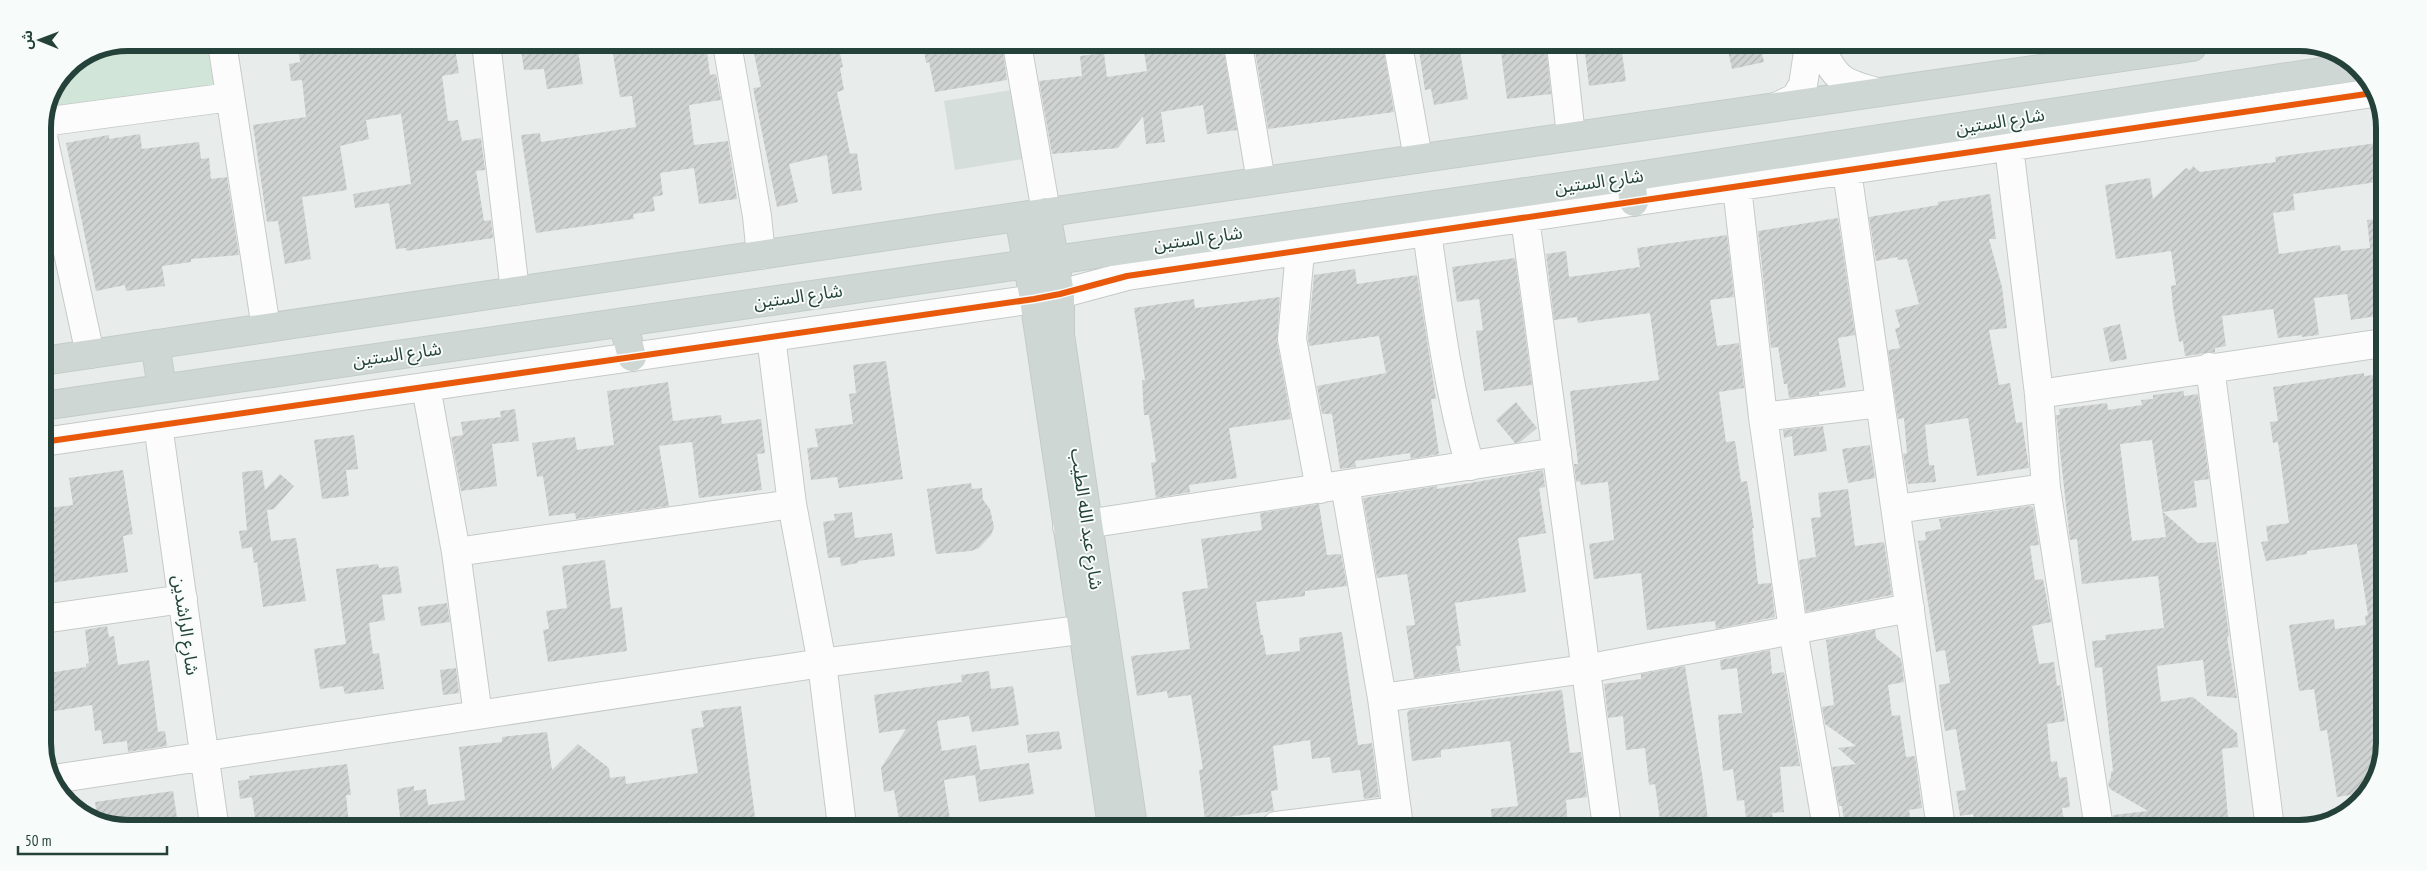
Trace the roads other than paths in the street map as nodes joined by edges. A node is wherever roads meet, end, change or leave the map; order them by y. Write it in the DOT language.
graph roads {
  1 [pos="223,51"];
  2 [pos="487,51"];
  3 [pos="728,51"];
  4 [pos="1018,51"];
  5 [pos="1239,51"];
  6 [pos="1399,51"];
  7 [pos="1563,51"];
  8 [pos="1807,51"];
  9 [pos="1823,51"];
  10 [pos="2164,51"];
  11 [pos="2346,67"];
  12 [pos="1877,92"];
  13 [pos="2367,94"];
  14 [pos="230,97"];
  15 [pos="1776,107"];
  16 [pos="52,121"];
  17 [pos="1571,136"];
  18 [pos="2010,147"];
  19 [pos="1418,158"];
  20 [pos="1847,171"];
  21 [pos="51,174"];
  22 [pos="1261,181"];
  23 [pos="1737,187"];
  24 [pos="1632,189"];
  25 [pos="1046,212"];
  26 [pos="1019,217"];
  27 [pos="1525,218"];
  28 [pos="1427,232"];
  29 [pos="1300,252"];
  30 [pos="762,254"];
  31 [pos="1054,258"];
  32 [pos="1027,263"];
  33 [pos="515,291"];
  34 [pos="1060,294"];
  35 [pos="1034,299"];
  36 [pos="623,322"];
  37 [pos="266,328"];
  38 [pos="771,337"];
  39 [pos="154,344"];
  40 [pos="2376,344"];
  41 [pos="90,354"];
  42 [pos="632,357"];
  43 [pos="51,360"];
  44 [pos="2210,367"];
  45 [pos="426,386"];
  46 [pos="162,388"];
  47 [pos="2039,394"];
  48 [pos="1880,403"];
  49 [pos="51,405"];
  50 [pos="1763,416"];
  51 [pos="158,425"];
  52 [pos="51,441"];
  53 [pos="1557,452"];
  54 [pos="1470,466"];
  55 [pos="1332,487"];
  56 [pos="2046,488"];
  57 [pos="792,504"];
  58 [pos="1896,509"];
  59 [pos="1078,525"];
  60 [pos="456,552"];
  61 [pos="183,599"];
  62 [pos="1910,608"];
  63 [pos="51,618"];
  64 [pos="1093,629"];
  65 [pos="1793,630"];
  66 [pos="822,663"];
  67 [pos="1584,669"];
  68 [pos="1382,698"];
  69 [pos="478,715"];
  70 [pos="204,757"];
  71 [pos="60,778"];
  72 [pos="1398,819"];
  73 [pos="213,820"];
  74 [pos="841,820"];
  75 [pos="1111,820"];
  76 [pos="1132,820"];
  77 [pos="1381,820"];
  78 [pos="1606,820"];
  79 [pos="1826,820"];
  80 [pos="1940,820"];
  81 [pos="2098,820"];
  82 [pos="2269,820"];
  1 -- 14 [label="street"];
  2 -- 33 [label="street"];
  3 -- 30 [label="street"];
  4 -- 25 [label="street"];
  5 -- 22 [label="street"];
  6 -- 19 [label="street"];
  7 -- 17 [label="street"];
  8 -- 15 [label="street"];
  9 -- 12 [label="street"];
  10 -- 12 [label="main road"];
  11 -- 24 [label="main road, شارع الستين"];
  12 -- 15 [label="main road"];
  13 -- 18 [label="street"];
  14 -- 16 [label="street"];
  14 -- 37 [label="street"];
  15 -- 17 [label="main road"];
  17 -- 19 [label="main road"];
  18 -- 20 [label="street"];
  18 -- 47 [label="street"];
  19 -- 22 [label="main road"];
  20 -- 23 [label="street"];
  20 -- 48 [label="street"];
  21 -- 41 [label="street"];
  22 -- 25 [label="main road"];
  23 -- 24 [label="street"];
  23 -- 50 [label="street"];
  24 -- 27 [label="street"];
  24 -- 31 [label="main road, شارع الستين"];
  25 -- 26 [label="main road"];
  25 -- 31 [label="main road, شارع عبد الله الطيب"];
  26 -- 30 [label="main road"];
  26 -- 32 [label="main road, شارع عبد الله الطيب"];
  27 -- 28 [label="street"];
  27 -- 53 [label="street"];
  28 -- 29 [label="street"];
  28 -- 54 [label="street"];
  29 -- 34 [label="street"];
  29 -- 55 [label="street"];
  30 -- 33 [label="main road"];
  31 -- 32 [label="main road, شارع الستين"];
  31 -- 34 [label="main road, شارع عبد الله الطيب"];
  32 -- 35 [label="main road, شارع عبد الله الطيب"];
  32 -- 36 [label="main road, شارع الستين"];
  33 -- 37 [label="main road"];
  34 -- 35 [label="street"];
  34 -- 59 [label="main road, شارع عبد الله الطيب"];
  35 -- 38 [label="street"];
  35 -- 59 [label="main road, شارع عبد الله الطيب"];
  36 -- 42 [label="main road"];
  36 -- 46 [label="main road, شارع الستين"];
  37 -- 39 [label="main road"];
  38 -- 42 [label="street"];
  38 -- 57 [label="street"];
  39 -- 41 [label="main road"];
  39 -- 46 [label="main road"];
  40 -- 44 [label="street"];
  41 -- 43 [label="main road"];
  42 -- 45 [label="street"];
  44 -- 47 [label="street"];
  44 -- 82 [label="street"];
  45 -- 51 [label="street"];
  45 -- 60 [label="street"];
  46 -- 49 [label="main road, شارع الستين"];
  47 -- 56 [label="street"];
  48 -- 50 [label="street"];
  48 -- 58 [label="street"];
  50 -- 65 [label="street"];
  51 -- 52 [label="street"];
  51 -- 61 [label="street, شارع الراشدين"];
  53 -- 54 [label="street"];
  53 -- 67 [label="street"];
  54 -- 55 [label="street"];
  55 -- 59 [label="street"];
  55 -- 68 [label="street"];
  56 -- 58 [label="street"];
  56 -- 81 [label="street"];
  57 -- 60 [label="street"];
  57 -- 66 [label="street"];
  58 -- 62 [label="street"];
  59 -- 64 [label="main road, شارع عبد الله الطيب"];
  60 -- 69 [label="street"];
  61 -- 63 [label="street"];
  61 -- 70 [label="street, شارع الراشدين"];
  62 -- 65 [label="street"];
  62 -- 80 [label="street"];
  64 -- 66 [label="street"];
  64 -- 75 [label="main road, شارع عبد الله الطيب"];
  64 -- 76 [label="main road, شارع عبد الله الطيب"];
  65 -- 67 [label="street"];
  65 -- 79 [label="street"];
  66 -- 69 [label="street"];
  66 -- 74 [label="street"];
  67 -- 68 [label="street"];
  67 -- 78 [label="street"];
  68 -- 72 [label="street"];
  69 -- 70 [label="street"];
  70 -- 71 [label="street"];
  70 -- 73 [label="street, شارع الراشدين"];
  72 -- 77 [label="street"];
}
